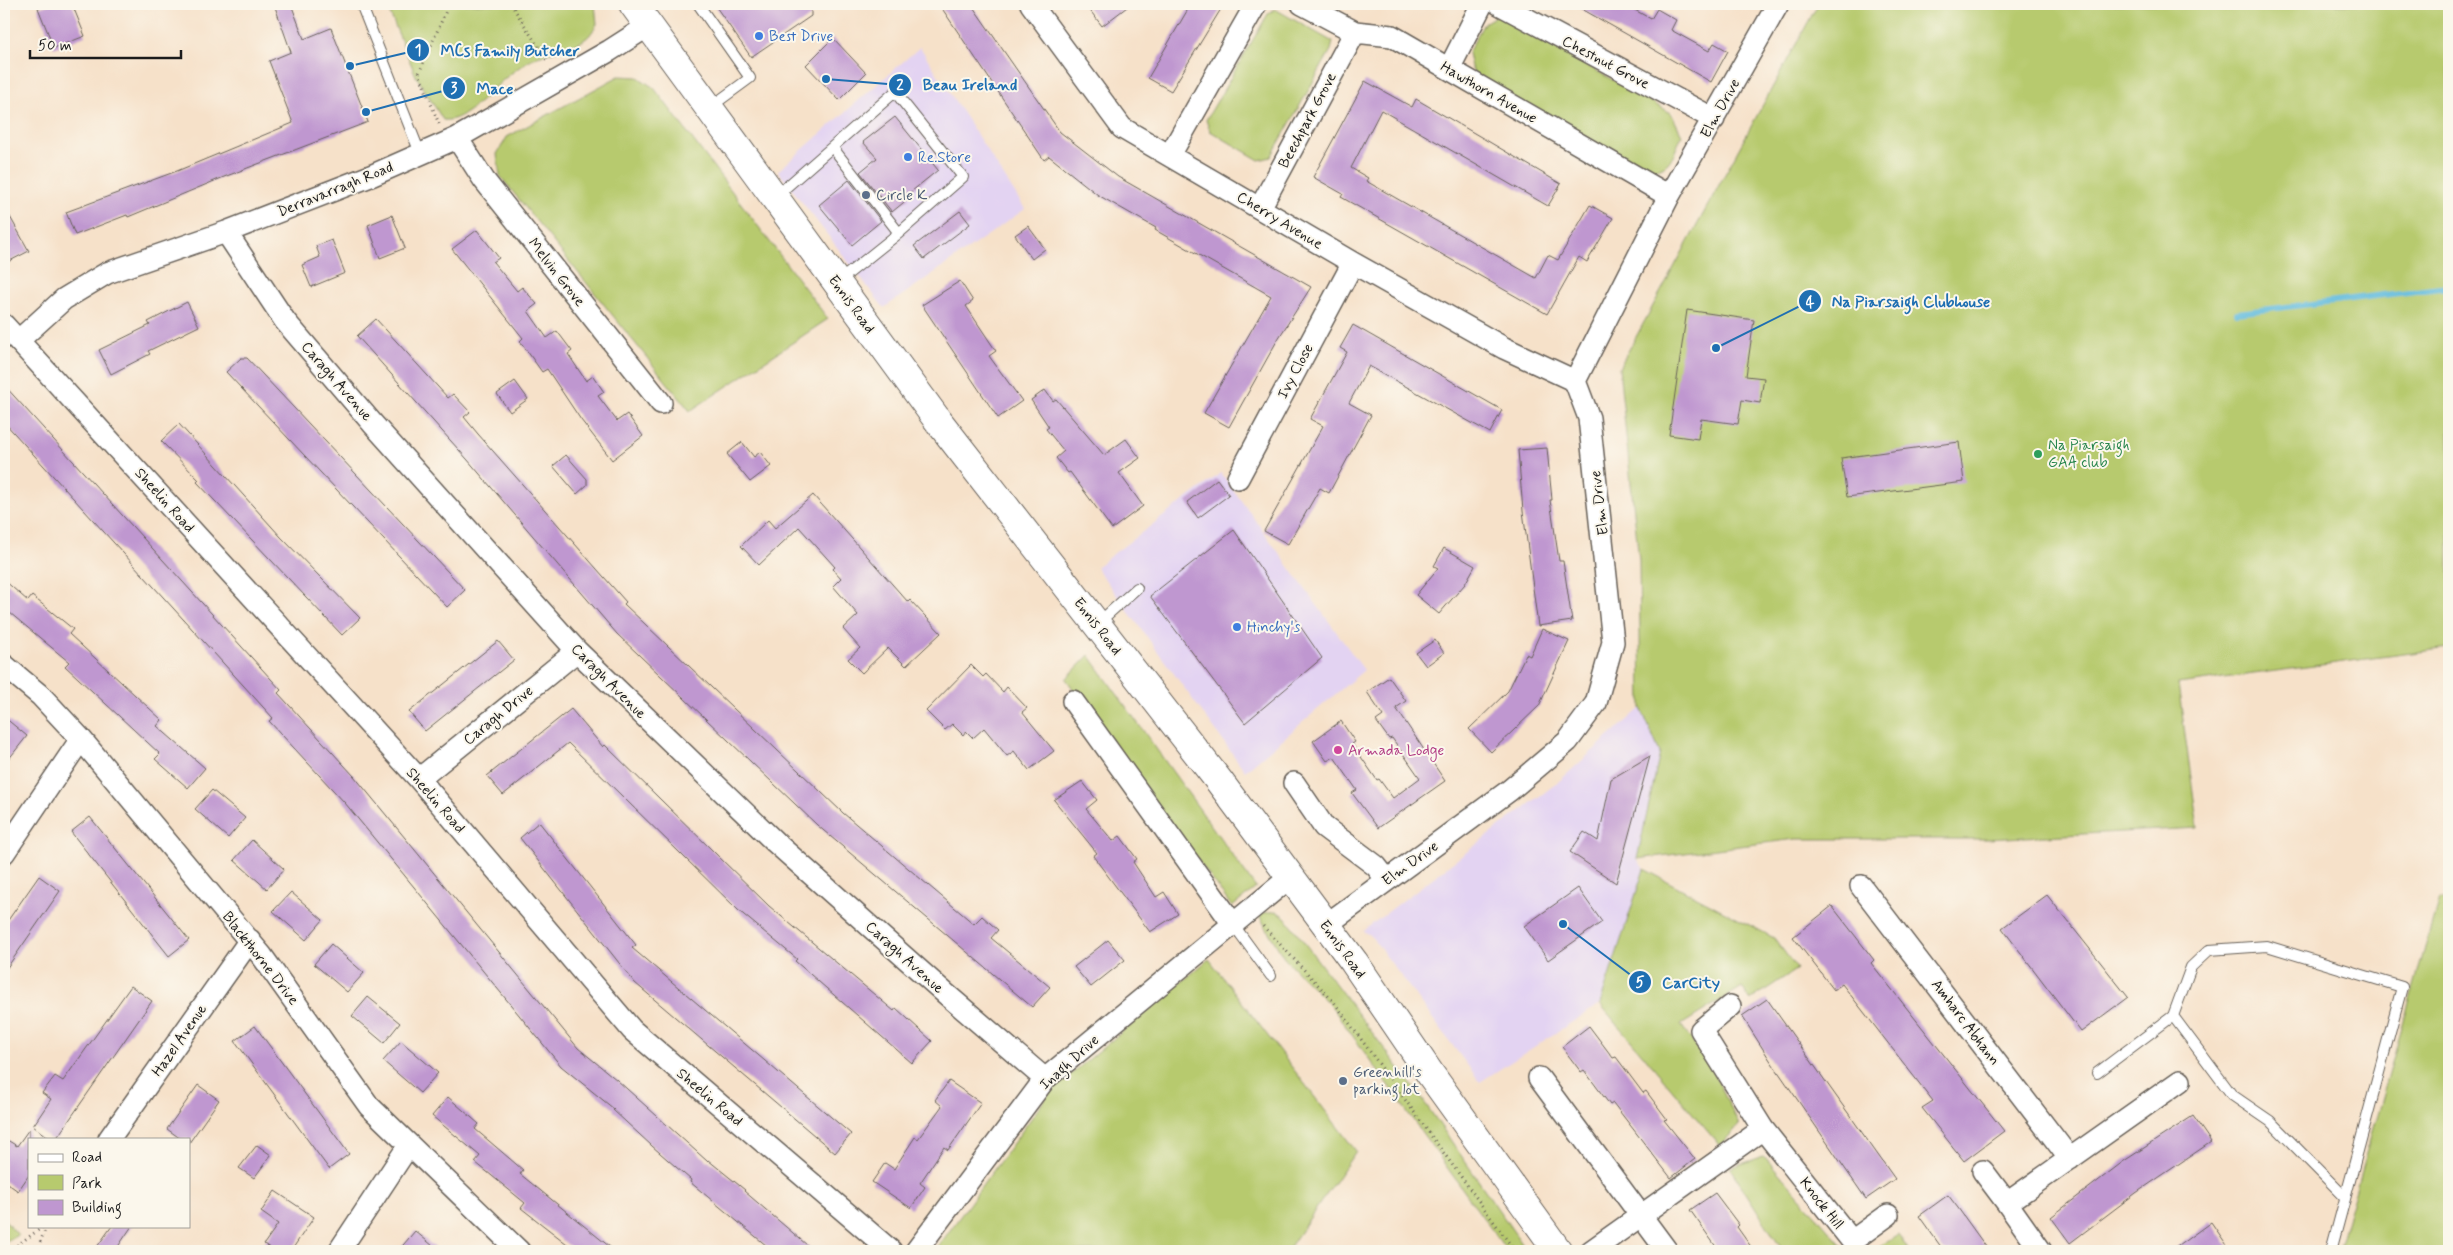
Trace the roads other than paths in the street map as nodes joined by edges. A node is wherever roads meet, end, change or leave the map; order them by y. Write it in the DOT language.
graph roads {
  1 [pos="361,4"];
  2 [pos="698,4"];
  3 [pos="1031,4"];
  4 [pos="1256,4"];
  5 [pos="1302,4"];
  6 [pos="1482,4"];
  7 [pos="1499,4"];
  8 [pos="1778,4"];
  9 [pos="642,13"];
  10 [pos="1355,32"];
  11 [pos="1449,69"];
  12 [pos="709,109"];
  13 [pos="1714,120"];
  14 [pos="457,138"];
  15 [pos="417,145"];
  16 [pos="832,148"];
  17 [pos="1170,155"];
  18 [pos="1669,196"];
  19 [pos="774,198"];
  20 [pos="1260,208"];
  21 [pos="226,232"];
  22 [pos="899,233"];
  23 [pos="1352,263"];
  24 [pos="837,283"];
  25 [pos="4,325"];
  26 [pos="19,340"];
  27 [pos="1575,382"];
  28 [pos="661,403"];
  29 [pos="1238,478"];
  30 [pos="1137,588"];
  31 [pos="1097,624"];
  32 [pos="577,651"];
  33 [pos="4,665"];
  34 [pos="1073,701"];
  35 [pos="81,739"];
  36 [pos="419,779"];
  37 [pos="1294,783"];
  38 [pos="4,853"];
  39 [pos="1290,878"];
  40 [pos="1387,880"];
  41 [pos="1861,886"];
  42 [pos="1234,924"];
  43 [pos="1326,925"];
  44 [pos="250,940"];
  45 [pos="1271,976"];
  46 [pos="1730,1006"];
  47 [pos="2173,1016"];
  48 [pos="2097,1074"];
  49 [pos="1539,1078"];
  50 [pos="1045,1079"];
  51 [pos="2180,1081"];
  52 [pos="1763,1129"];
  53 [pos="109,1138"];
  54 [pos="409,1145"];
  55 [pos="2070,1159"];
  56 [pos="1983,1171"];
  57 [pos="2344,1196"];
  58 [pos="2006,1203"];
  59 [pos="1642,1214"];
  60 [pos="1888,1214"];
  61 [pos="339,1251"];
  62 [pos="518,1251"];
  63 [pos="891,1251"];
  64 [pos="916,1251"];
  65 [pos="1558,1251"];
  66 [pos="1591,1251"];
  67 [pos="1667,1251"];
  68 [pos="2041,1251"];
  69 [pos="2331,1251"];
  1 -- 15 [label="lane"];
  2 -- 12 [label="lane"];
  3 -- 17 [label="street, Cherry Avenue"];
  4 -- 17 [label="street"];
  5 -- 10 [label="street, Hawthorn Avenue"];
  6 -- 11 [label="street"];
  7 -- 13 [label="street, Chestnut Grove"];
  8 -- 13 [label="street, Elm Drive"];
  9 -- 12 [label="main road, Ennis Road"];
  9 -- 14 [label="street, Derravarragh Road"];
  10 -- 11 [label="street, Hawthorn Avenue"];
  10 -- 20 [label="street, Beechpark Grove"];
  11 -- 18 [label="street, Hawthorn Avenue"];
  12 -- 19 [label="main road, Ennis Road"];
  13 -- 18 [label="street, Elm Drive"];
  14 -- 15 [label="street, Derravarragh Road"];
  14 -- 28 [label="street, Melvin Grove"];
  15 -- 21 [label="street, Derravarragh Road"];
  16 -- 19 [label="lane"];
  16 -- 22 [label="lane"];
  16 -- 22 [label="lane"];
  17 -- 20 [label="street, Cherry Avenue"];
  18 -- 27 [label="street, Elm Drive"];
  19 -- 24 [label="main road, Ennis Road"];
  20 -- 23 [label="street, Cherry Avenue"];
  21 -- 26 [label="street, Derravarragh Road"];
  21 -- 32 [label="street, Caragh Avenue"];
  22 -- 24 [label="lane"];
  23 -- 27 [label="street, Cherry Avenue"];
  23 -- 29 [label="street, Ivy Close"];
  24 -- 31 [label="main road, Ennis Road"];
  25 -- 26 [label="street, Sheelin Road"];
  26 -- 36 [label="street, Sheelin Road"];
  27 -- 40 [label="street, Elm Drive"];
  30 -- 31 [label="lane"];
  31 -- 39 [label="main road, Ennis Road"];
  32 -- 36 [label="street, Caragh Drive"];
  32 -- 50 [label="street, Caragh Avenue"];
  33 -- 35 [label="street, Blackthorne Drive"];
  34 -- 42 [label="street"];
  35 -- 38 [label="street"];
  35 -- 44 [label="street, Blackthorne Drive"];
  36 -- 63 [label="street, Sheelin Road"];
  37 -- 40 [label="street"];
  39 -- 42 [label="street, Inagh Drive"];
  39 -- 43 [label="main road, Ennis Road"];
  40 -- 43 [label="street, Elm Drive"];
  41 -- 55 [label="street, Amharc Abhann"];
  42 -- 45 [label="lane"];
  42 -- 50 [label="street, Inagh Drive"];
  43 -- 65 [label="main road, Ennis Road"];
  44 -- 53 [label="street, Hazel Avenue"];
  44 -- 54 [label="street, Blackthorne Drive"];
  46 -- 52 [label="street, Knock Hill"];
  47 -- 48 [label="lane"];
  47 -- 57 [label="lane"];
  47 -- 57 [label="lane"];
  49 -- 59 [label="street"];
  50 -- 64 [label="street, Inagh Drive"];
  51 -- 55 [label="street"];
  52 -- 59 [label="street"];
  52 -- 60 [label="street, Knock Hill"];
  54 -- 61 [label="street"];
  54 -- 62 [label="street, Blackthorne Drive"];
  55 -- 58 [label="street"];
  56 -- 58 [label="street"];
  57 -- 69 [label="lane"];
  58 -- 68 [label="street"];
  59 -- 66 [label="street"];
  59 -- 67 [label="street"];
}
